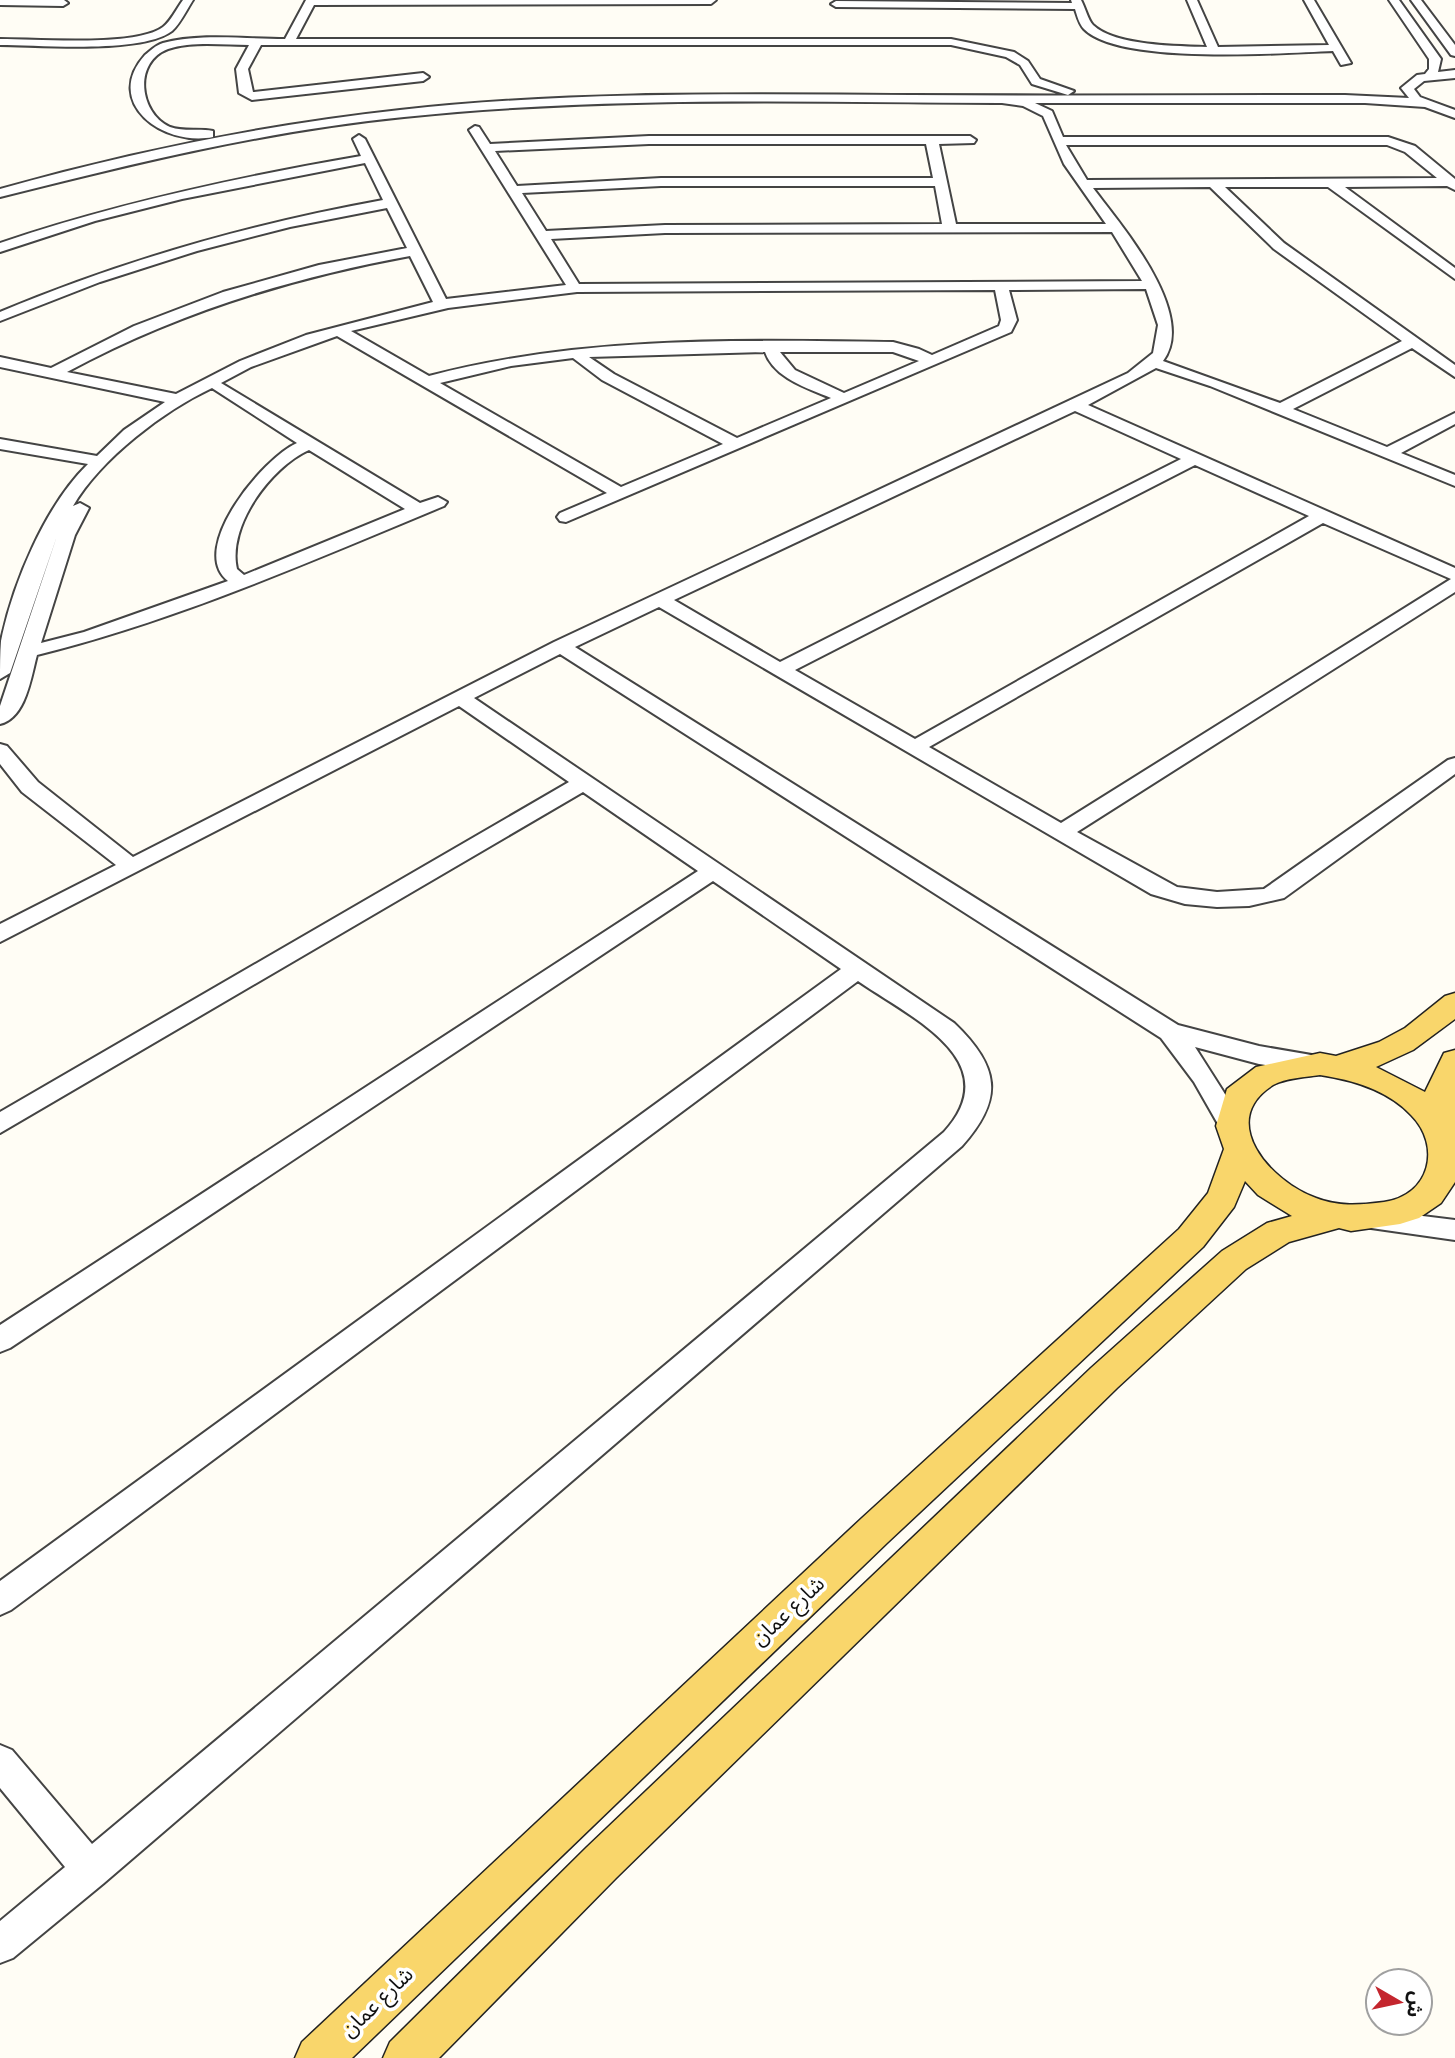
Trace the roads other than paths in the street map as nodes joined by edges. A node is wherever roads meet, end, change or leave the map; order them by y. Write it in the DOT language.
graph roads {
  1 [pos="188,0"];
  2 [pos="1192,0"];
  3 [pos="1309,0"];
  4 [pos="1394,0"];
  5 [pos="1416,0"];
  6 [pos="64,1"];
  7 [pos="311,1"];
  8 [pos="711,1"];
  9 [pos="0,2"];
  10 [pos="836,2"];
  11 [pos="962,3"];
  12 [pos="1077,3"];
  13 [pos="54,12"];
  14 [pos="709,15"];
  15 [pos="836,16"];
  16 [pos="708,28"];
  17 [pos="38,32"];
  18 [pos="171,39"];
  19 [pos="706,41"];
  20 [pos="0,42"];
  21 [pos="29,42"];
  22 [pos="257,42"];
  23 [pos="289,42"];
  24 [pos="148,45"];
  25 [pos="1213,48"];
  26 [pos="1336,48"];
  27 [pos="1455,53"];
  28 [pos="417,59"];
  29 [pos="1345,63"];
  30 [pos="1455,74"];
  31 [pos="1430,75"];
  32 [pos="1032,76"];
  33 [pos="1409,84"];
  34 [pos="430,95"];
  35 [pos="1000,96"];
  36 [pos="1077,96"];
  37 [pos="456,102"];
  38 [pos="1424,104"];
  39 [pos="412,106"];
  40 [pos="1048,114"];
  41 [pos="1455,114"];
  42 [pos="160,126"];
  43 [pos="239,129"];
  44 [pos="475,130"];
  45 [pos="210,134"];
  46 [pos="359,139"];
  47 [pos="932,140"];
  48 [pos="970,140"];
  49 [pos="1059,141"];
  50 [pos="197,144"];
  51 [pos="148,147"];
  52 [pos="486,148"];
  53 [pos="368,159"];
  54 [pos="941,182"];
  55 [pos="1330,182"];
  56 [pos="1213,183"];
  57 [pos="0,184"];
  58 [pos="1083,184"];
  59 [pos="1452,184"];
  60 [pos="512,190"];
  61 [pos="0,193"];
  62 [pos="391,203"];
  63 [pos="1117,228"];
  64 [pos="950,229"];
  65 [pos="541,235"];
  66 [pos="0,248"];
  67 [pos="415,251"];
  68 [pos="1455,275"];
  69 [pos="1001,285"];
  70 [pos="1150,285"];
  71 [pos="575,288"];
  72 [pos="442,305"];
  73 [pos="0,317"];
  74 [pos="338,330"];
  75 [pos="1410,343"];
  76 [pos="771,347"];
  77 [pos="576,352"];
  78 [pos="259,359"];
  79 [pos="0,362"];
  80 [pos="932,362"];
  81 [pos="1153,362"];
  82 [pos="1455,372"];
  83 [pos="53,373"];
  84 [pos="428,381"];
  85 [pos="220,388"];
  86 [pos="845,398"];
  87 [pos="180,400"];
  88 [pos="1075,405"];
  89 [pos="1281,409"];
  90 [pos="1455,418"];
  91 [pos="310,443"];
  92 [pos="0,444"];
  93 [pos="737,445"];
  94 [pos="1388,453"];
  95 [pos="1194,459"];
  96 [pos="99,461"];
  97 [pos="1455,481"];
  98 [pos="621,494"];
  99 [pos="438,502"];
  100 [pos="419,510"];
  101 [pos="1322,516"];
  102 [pos="566,517"];
  103 [pos="1455,575"];
  104 [pos="243,582"];
  105 [pos="1455,584"];
  106 [pos="658,599"];
  107 [pos="561,646"];
  108 [pos="28,652"];
  109 [pos="781,669"];
  110 [pos="0,673"];
  111 [pos="460,697"];
  112 [pos="0,718"];
  113 [pos="915,747"];
  114 [pos="0,750"];
  115 [pos="1455,764"];
  116 [pos="21,779"];
  117 [pos="585,782"];
  118 [pos="0,787"];
  119 [pos="1061,832"];
  120 [pos="132,867"];
  121 [pos="714,870"];
  122 [pos="0,934"];
  123 [pos="858,969"];
  124 [pos="1455,1003"];
  125 [pos="1170,1032"];
  126 [pos="1455,1061"];
  127 [pos="1330,1065"];
  128 [pos="0,1124"];
  129 [pos="1235,1139"];
  130 [pos="1446,1148"];
  131 [pos="1349,1218"];
  132 [pos="1455,1230"];
  133 [pos="0,1340"];
  134 [pos="0,1600"];
  135 [pos="0,1762"];
  136 [pos="91,1870"];
  137 [pos="0,1945"];
  138 [pos="318,2058"];
  139 [pos="406,2058"];
  1 -- 18 [label="street"];
  2 -- 25 [label="street"];
  3 -- 26 [label="street"];
  4 -- 31 [label="street"];
  5 -- 27 [label="street"];
  6 -- 9 [label="street"];
  6 -- 13 [label="street"];
  7 -- 8 [label="street"];
  7 -- 23 [label="street"];
  8 -- 14 [label="street"];
  10 -- 11 [label="street"];
  10 -- 15 [label="street"];
  11 -- 12 [label="street"];
  12 -- 25 [label="street"];
  16 -- 19 [label="street"];
  17 -- 21 [label="street"];
  18 -- 22 [label="street"];
  18 -- 24 [label="street"];
  18 -- 24 [label="street"];
  19 -- 28 [label="street"];
  19 -- 32 [label="street"];
  20 -- 21 [label="street"];
  21 -- 24 [label="street"];
  22 -- 23 [label="street"];
  22 -- 28 [label="street"];
  23 -- 28 [label="street"];
  24 -- 42 [label="street"];
  25 -- 26 [label="street"];
  26 -- 29 [label="street"];
  28 -- 34 [label="street"];
  30 -- 31 [label="street"];
  31 -- 33 [label="street"];
  32 -- 35 [label="street"];
  32 -- 36 [label="street"];
  33 -- 36 [label="street"];
  33 -- 38 [label="street"];
  34 -- 37 [label="street"];
  34 -- 39 [label="street"];
  35 -- 36 [label="street"];
  35 -- 37 [label="street"];
  35 -- 40 [label="street"];
  35 -- 50 [label="street"];
  36 -- 38 [label="street"];
  36 -- 40 [label="street"];
  37 -- 39 [label="street"];
  38 -- 41 [label="street"];
  39 -- 43 [label="street"];
  40 -- 49 [label="street"];
  42 -- 45 [label="street"];
  42 -- 51 [label="street"];
  43 -- 45 [label="street"];
  43 -- 50 [label="street"];
  44 -- 52 [label="street"];
  45 -- 51 [label="street"];
  46 -- 53 [label="street"];
  47 -- 48 [label="street"];
  47 -- 52 [label="street"];
  47 -- 54 [label="street"];
  49 -- 58 [label="street"];
  49 -- 59 [label="street"];
  50 -- 61 [label="street"];
  51 -- 57 [label="street"];
  52 -- 60 [label="street"];
  53 -- 62 [label="street"];
  53 -- 66 [label="street"];
  54 -- 60 [label="street"];
  54 -- 64 [label="street"];
  55 -- 56 [label="street"];
  55 -- 59 [label="street"];
  55 -- 68 [label="street"];
  56 -- 58 [label="street"];
  56 -- 75 [label="street"];
  58 -- 63 [label="street"];
  60 -- 65 [label="street"];
  62 -- 67 [label="street"];
  62 -- 73 [label="street"];
  63 -- 64 [label="street"];
  63 -- 70 [label="street"];
  64 -- 65 [label="street"];
  65 -- 71 [label="street"];
  67 -- 72 [label="street"];
  67 -- 83 [label="street"];
  69 -- 70 [label="street"];
  69 -- 71 [label="street"];
  69 -- 80 [label="street"];
  70 -- 81 [label="street"];
  71 -- 72 [label="street"];
  72 -- 74 [label="street"];
  74 -- 78 [label="street"];
  74 -- 84 [label="street"];
  75 -- 82 [label="street"];
  75 -- 89 [label="street"];
  76 -- 77 [label="street"];
  76 -- 80 [label="street"];
  76 -- 86 [label="street"];
  77 -- 84 [label="street"];
  77 -- 93 [label="street"];
  78 -- 85 [label="street"];
  78 -- 87 [label="street"];
  79 -- 83 [label="street"];
  80 -- 86 [label="street"];
  81 -- 88 [label="street"];
  81 -- 89 [label="street"];
  83 -- 87 [label="street"];
  84 -- 98 [label="street"];
  85 -- 91 [label="street"];
  85 -- 108 [label="street"];
  86 -- 93 [label="street"];
  87 -- 96 [label="street"];
  88 -- 95 [label="street"];
  88 -- 106 [label="street"];
  89 -- 94 [label="street"];
  90 -- 94 [label="street"];
  91 -- 100 [label="street"];
  91 -- 104 [label="street"];
  92 -- 96 [label="street"];
  93 -- 98 [label="street"];
  94 -- 97 [label="street"];
  95 -- 101 [label="street"];
  95 -- 109 [label="street"];
  96 -- 110 [label="street"];
  98 -- 102 [label="street"];
  99 -- 100 [label="street"];
  100 -- 104 [label="street"];
  101 -- 103 [label="street"];
  101 -- 113 [label="street"];
  104 -- 108 [label="street"];
  105 -- 119 [label="street"];
  106 -- 107 [label="street"];
  106 -- 109 [label="street"];
  107 -- 111 [label="street"];
  107 -- 125 [label="street"];
  108 -- 112 [label="street"];
  109 -- 113 [label="street"];
  111 -- 117 [label="street"];
  111 -- 120 [label="street"];
  113 -- 119 [label="street"];
  114 -- 116 [label="street"];
  115 -- 119 [label="street"];
  116 -- 118 [label="street"];
  116 -- 120 [label="street"];
  117 -- 121 [label="street"];
  117 -- 128 [label="street"];
  120 -- 122 [label="street"];
  121 -- 123 [label="street"];
  121 -- 133 [label="street"];
  123 -- 134 [label="street"];
  123 -- 136 [label="street"];
  124 -- 127 [label="main road"];
  125 -- 127 [label="street"];
  125 -- 129 [label="street"];
  126 -- 130 [label="main road"];
  127 -- 129 [label="main road"];
  127 -- 130 [label="main road"];
  129 -- 131 [label="main road"];
  129 -- 138 [label="main road, شارع عمان"];
  130 -- 131 [label="main road"];
  131 -- 132 [label="street"];
  131 -- 139 [label="main road"];
  135 -- 136 [label="street"];
  136 -- 137 [label="street"];
}
